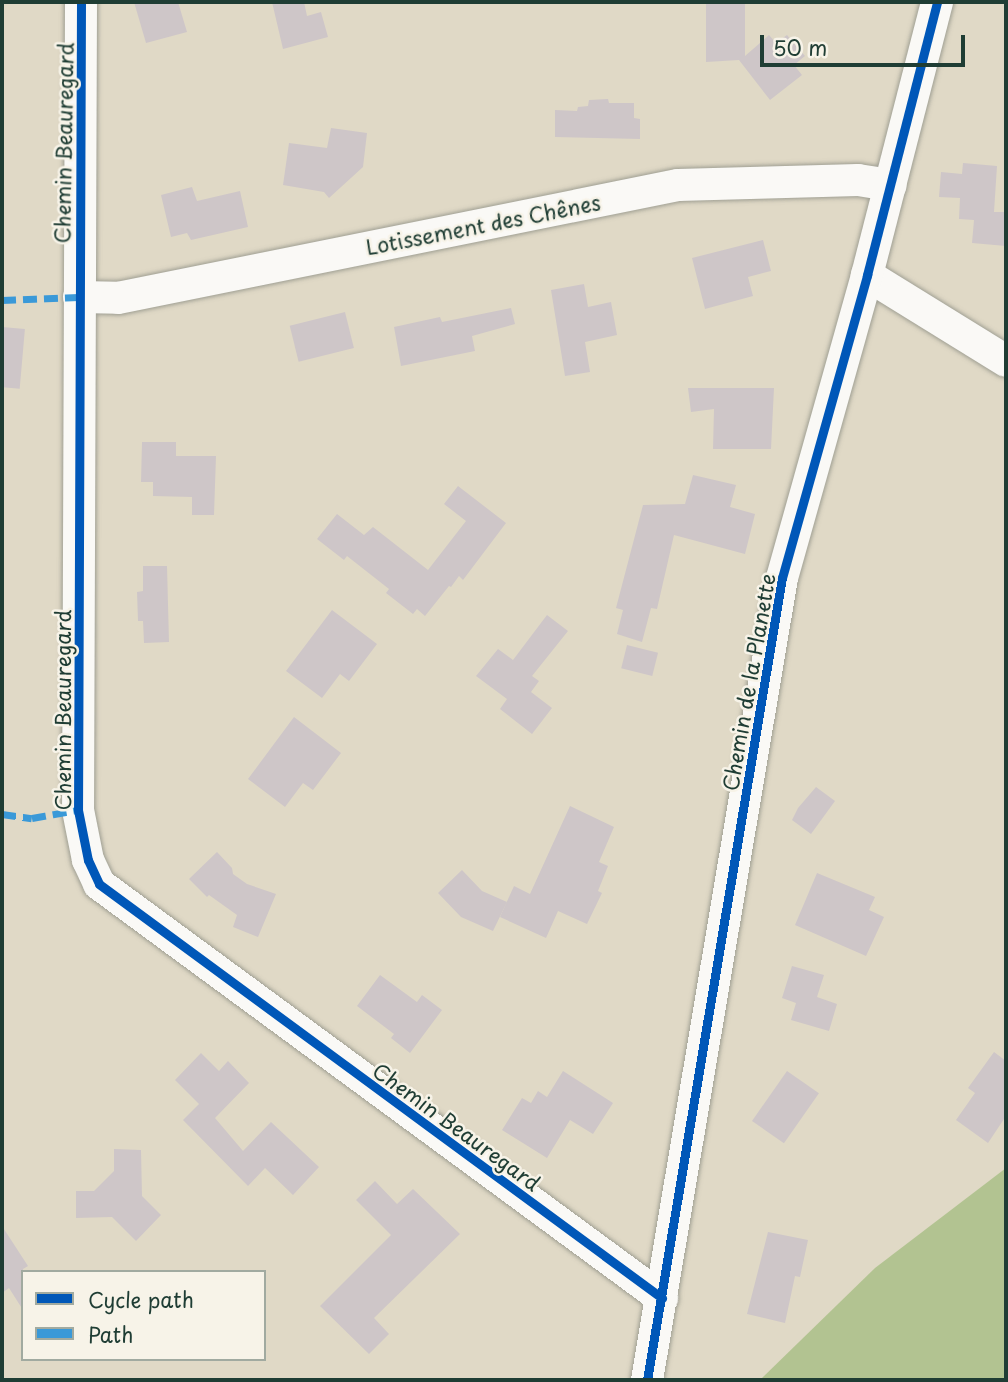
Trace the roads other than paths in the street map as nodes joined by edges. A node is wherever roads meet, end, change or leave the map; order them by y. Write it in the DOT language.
graph roads {
  1 [pos="82,2"];
  2 [pos="937,2"];
  3 [pos="891,185"];
  4 [pos="867,275"];
  5 [pos="79,297"];
  6 [pos="1006,361"];
  7 [pos="662,1298"];
  8 [pos="648,1380"];
  1 -- 5 [label="street, Chemin Beauregard"];
  2 -- 3 [label="street, Chemin de la Planette"];
  3 -- 4 [label="street, Chemin de la Planette"];
  3 -- 5 [label="street, Lotissement des Chênes"];
  4 -- 6 [label="street"];
  4 -- 7 [label="street, Chemin de la Planette"];
  5 -- 7 [label="street, Chemin Beauregard"];
  7 -- 8 [label="street, Chemin de la Planette"];
}
